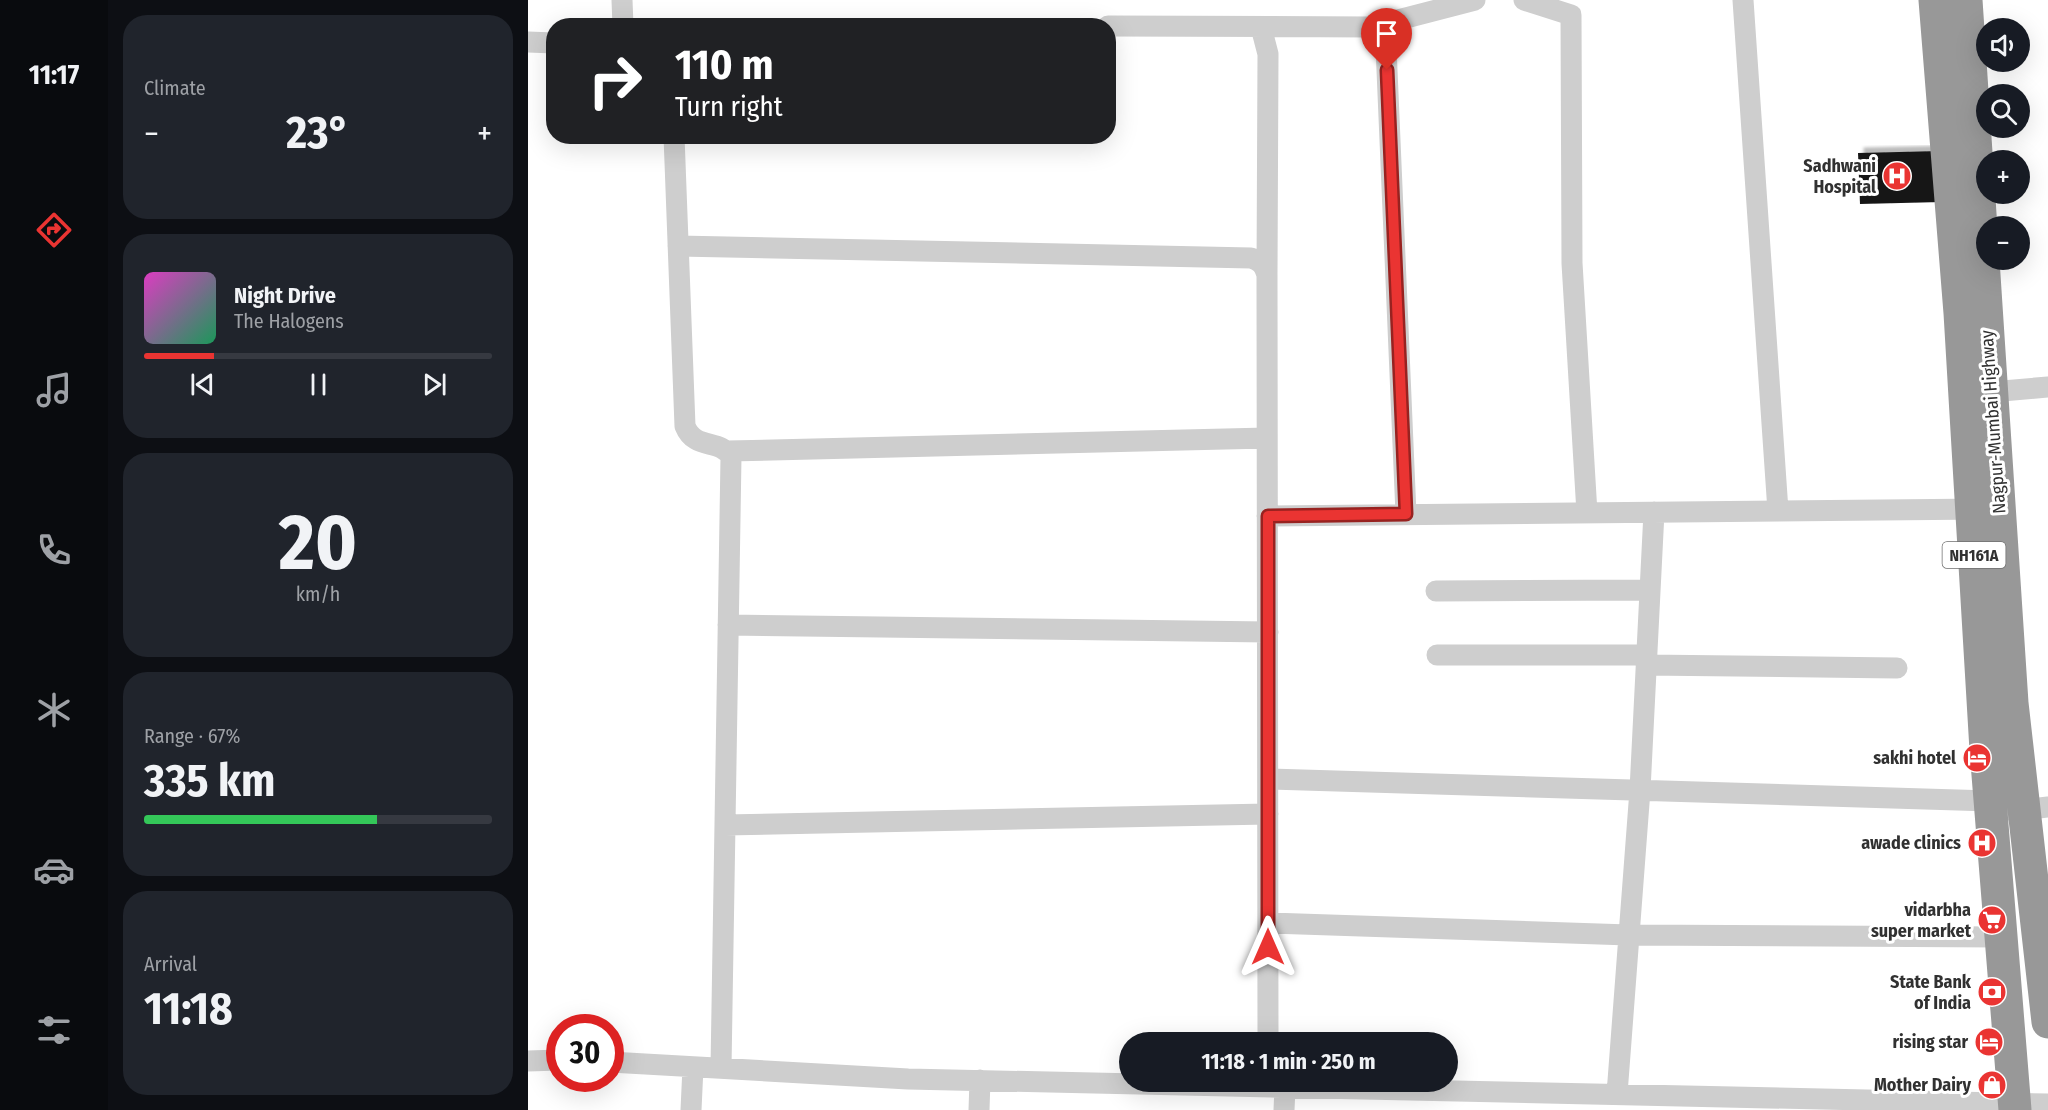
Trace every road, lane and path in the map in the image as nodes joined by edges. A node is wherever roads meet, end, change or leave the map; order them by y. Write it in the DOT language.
graph roads {
  1 [pos="622,0"];
  2 [pos="1475,0"];
  3 [pos="1524,0"];
  4 [pos="1743,0"];
  5 [pos="1935,0"];
  6 [pos="1966,0"];
  7 [pos="623,18"];
  8 [pos="1116,26"];
  9 [pos="1261,27"];
  10 [pos="1371,27"];
  11 [pos="528,42"];
  12 [pos="546,43"];
  13 [pos="674,144"];
  14 [pos="678,246"];
  15 [pos="1267,275"];
  16 [pos="2048,387"];
  17 [pos="1991,392"];
  18 [pos="1267,438"];
  19 [pos="728,451"];
  20 [pos="1985,508"];
  21 [pos="1778,511"];
  22 [pos="1654,512"];
  23 [pos="1587,513"];
  24 [pos="1406,514"];
  25 [pos="1268,516"];
  26 [pos="1650,590"];
  27 [pos="1436,591"];
  28 [pos="728,625"];
  29 [pos="1268,632"];
  30 [pos="1437,655"];
  31 [pos="1646,660"];
  32 [pos="1898,668"];
  33 [pos="1268,779"];
  34 [pos="1640,790"];
  35 [pos="1990,807"];
  36 [pos="2036,808"];
  37 [pos="1268,814"];
  38 [pos="724,825"];
  39 [pos="1268,923"];
  40 [pos="1629,935"];
  41 [pos="2001,937"];
  42 [pos="2048,1022"];
  43 [pos="1268,1032"];
  44 [pos="546,1060"];
  45 [pos="528,1061"];
  46 [pos="624,1063"];
  47 [pos="693,1067"];
  48 [pos="721,1068"];
  49 [pos="980,1080"];
  50 [pos="1119,1082"];
  51 [pos="1277,1092"];
  52 [pos="1439,1092"];
  53 [pos="1604,1099"];
  54 [pos="2048,1104"];
  55 [pos="2014,1106"];
  56 [pos="691,1110"];
  57 [pos="979,1110"];
  58 [pos="1284,1110"];
  1 -- 7 [label="street"];
  2 -- 10 [label="street"];
  3 -- 23 [label="street"];
  4 -- 21 [label="street"];
  5 -- 20 [label="highway, NH161A"];
  6 -- 17 [label="highway, Nagpur-Mumbai Highway / NH161A"];
  8 -- 9 [label="street"];
  9 -- 10 [label="street"];
  9 -- 15 [label="street"];
  10 -- 24 [label="street"];
  11 -- 12 [label="street"];
  13 -- 14 [label="street"];
  14 -- 15 [label="street"];
  14 -- 19 [label="street"];
  15 -- 18 [label="street"];
  16 -- 17 [label="street"];
  17 -- 20 [label="highway, Nagpur-Mumbai Highway / NH161A"];
  18 -- 19 [label="street"];
  18 -- 25 [label="street"];
  19 -- 28 [label="street"];
  20 -- 21 [label="street"];
  20 -- 35 [label="highway, NH161A"];
  20 -- 36 [label="highway, Nagpur-Mumbai Highway / NH161A"];
  21 -- 22 [label="street"];
  22 -- 23 [label="street"];
  22 -- 26 [label="street"];
  23 -- 24 [label="street"];
  24 -- 25 [label="street"];
  25 -- 29 [label="street"];
  26 -- 27 [label="street"];
  26 -- 31 [label="street"];
  28 -- 29 [label="street"];
  28 -- 38 [label="street"];
  29 -- 33 [label="street"];
  30 -- 31 [label="street"];
  31 -- 32 [label="street"];
  31 -- 34 [label="street"];
  33 -- 34 [label="street"];
  33 -- 37 [label="street"];
  34 -- 35 [label="street"];
  34 -- 40 [label="street"];
  35 -- 36 [label="street"];
  35 -- 41 [label="highway, NH161A"];
  36 -- 42 [label="highway, Nagpur-Mumbai Highway / NH161A"];
  37 -- 38 [label="street"];
  37 -- 39 [label="street"];
  38 -- 48 [label="street"];
  39 -- 40 [label="street"];
  39 -- 43 [label="street"];
  40 -- 41 [label="street"];
  40 -- 53 [label="street"];
  41 -- 55 [label="highway, NH161A"];
  44 -- 45 [label="street"];
  46 -- 47 [label="street"];
  47 -- 48 [label="street"];
  47 -- 56 [label="street"];
  48 -- 49 [label="street"];
  49 -- 50 [label="street"];
  49 -- 57 [label="street"];
  51 -- 58 [label="street"];
  52 -- 53 [label="street"];
  53 -- 55 [label="street"];
  54 -- 55 [label="street"];
}
